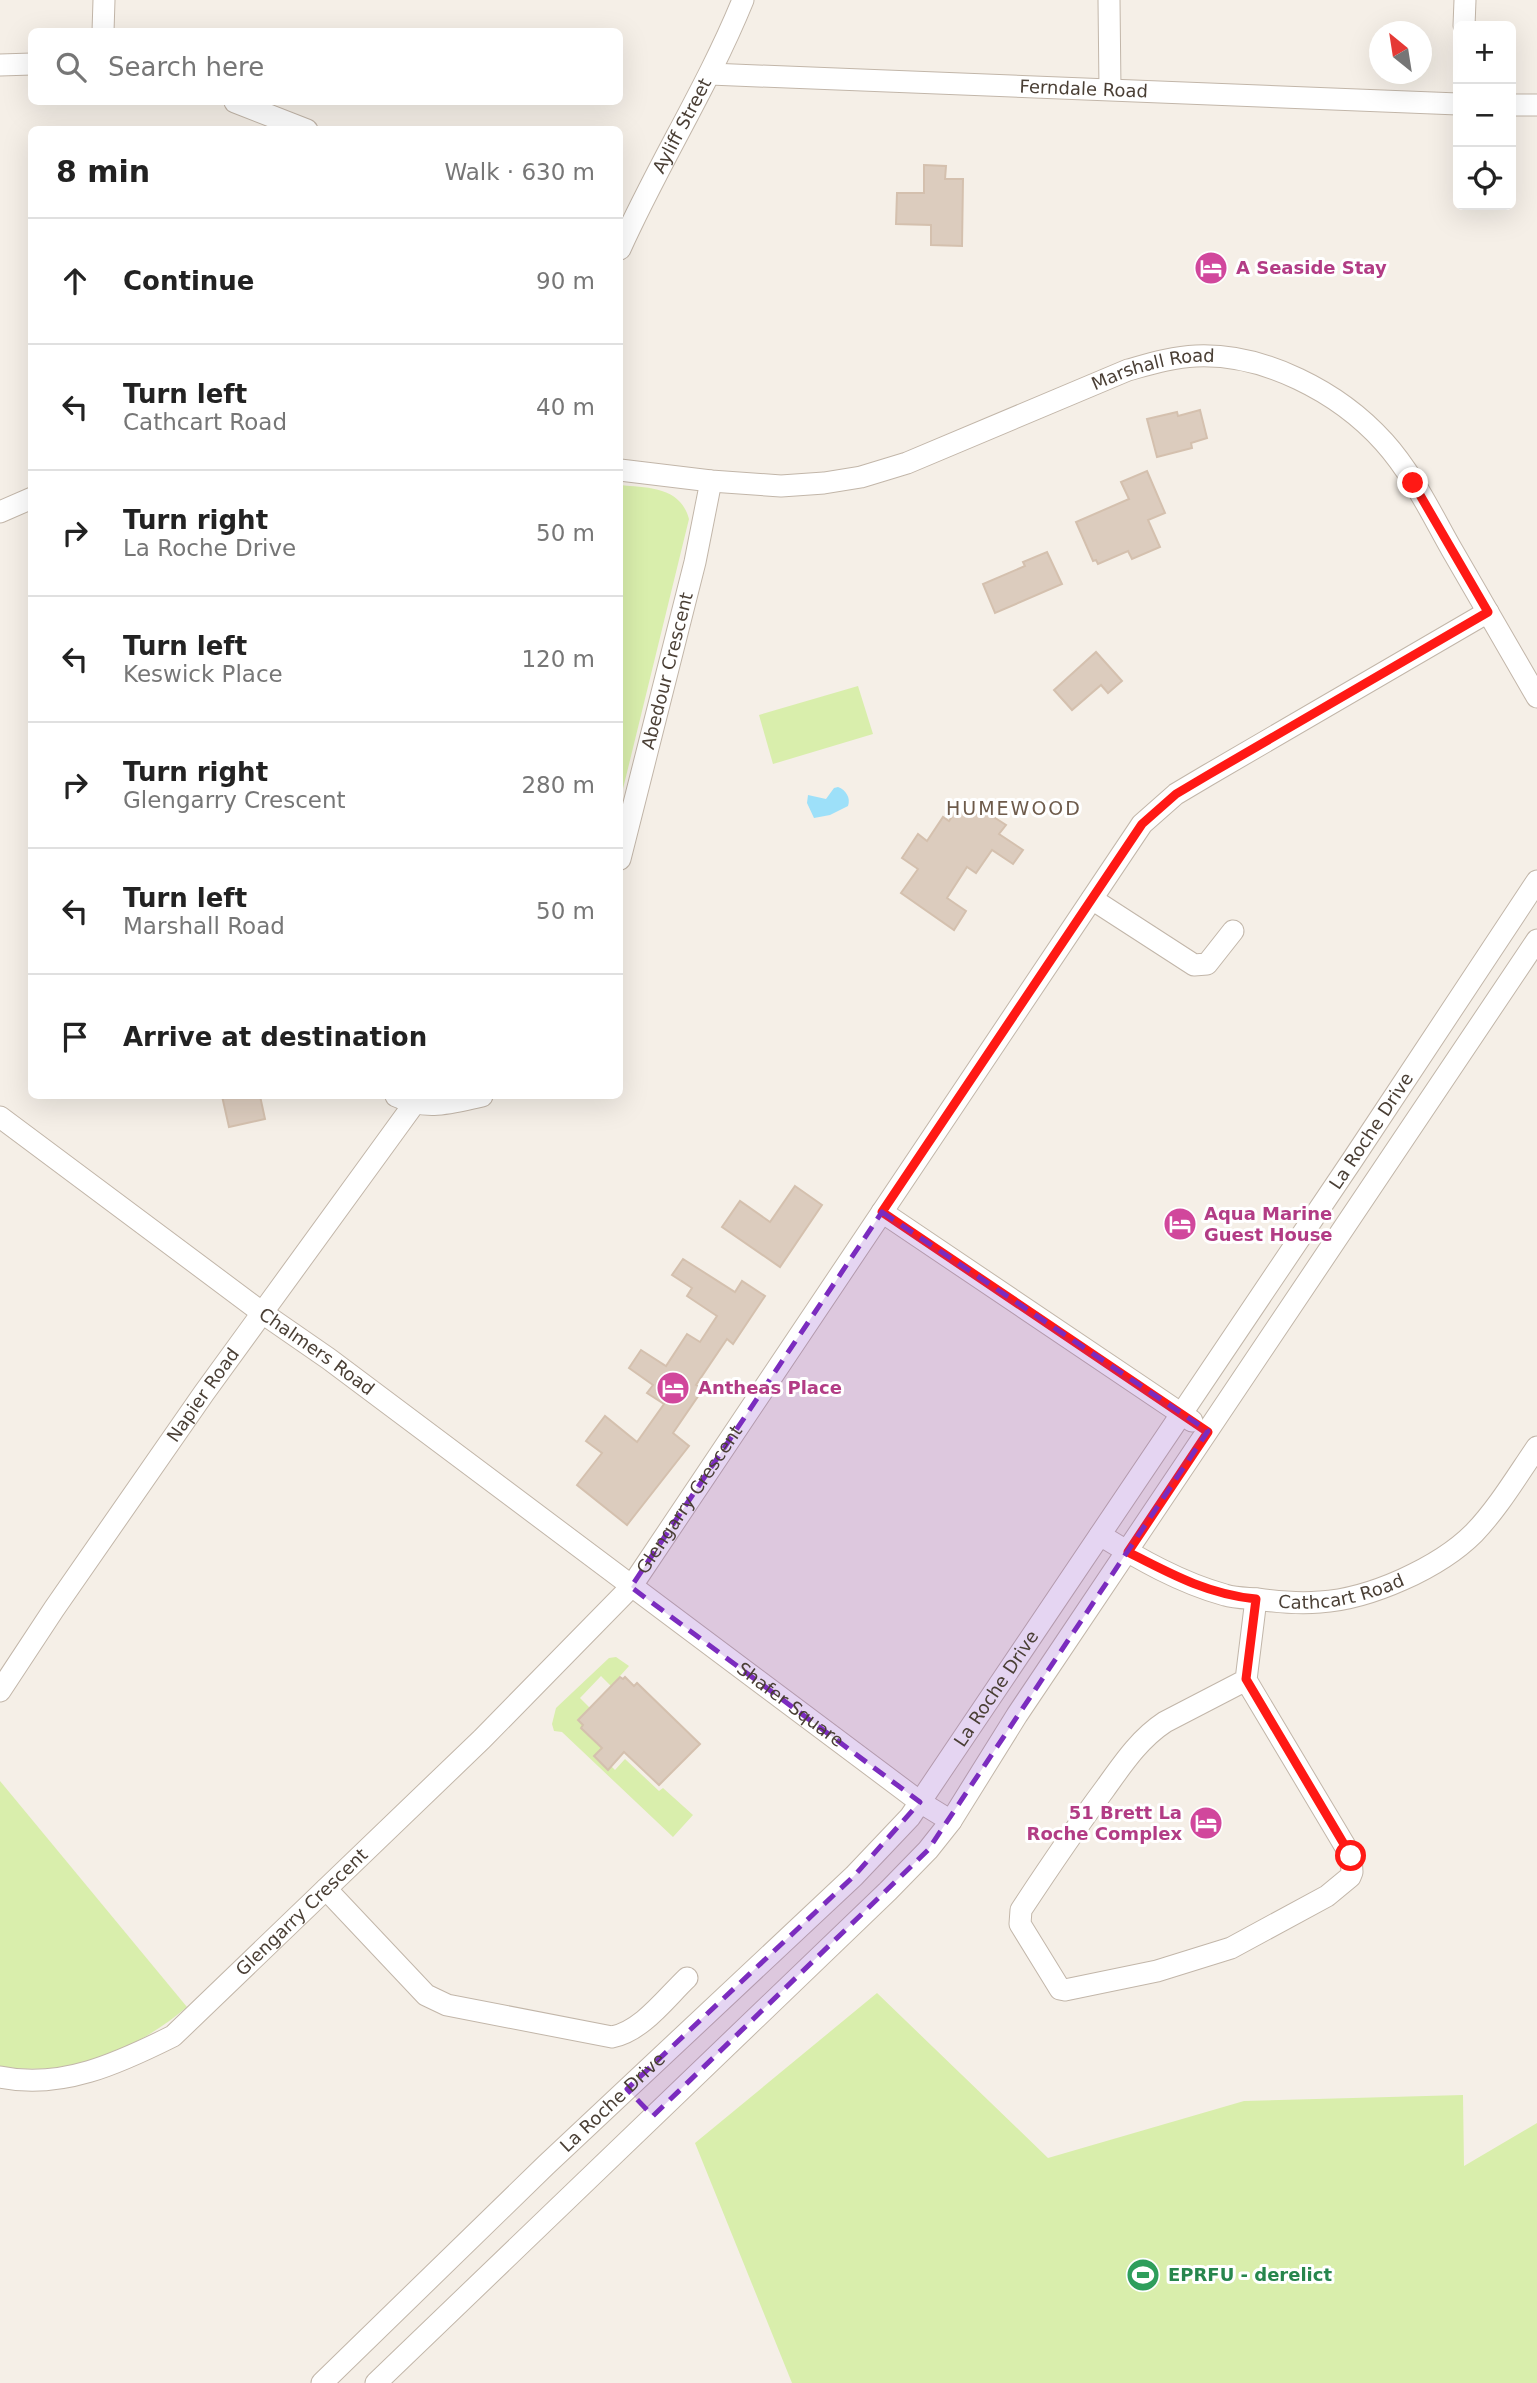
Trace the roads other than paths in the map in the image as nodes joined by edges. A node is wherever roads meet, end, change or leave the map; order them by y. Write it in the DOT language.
graph roads {
  1 [pos="104,0"];
  2 [pos="743,0"];
  3 [pos="1109,0"];
  4 [pos="1465,0"];
  5 [pos="1464,21"];
  6 [pos="103,28"];
  7 [pos="28,64"];
  8 [pos="0,65"];
  9 [pos="710,74"];
  10 [pos="1110,89"];
  11 [pos="1453,104"];
  12 [pos="243,105"];
  13 [pos="1516,105"];
  14 [pos="1537,105"];
  15 [pos="297,126"];
  16 [pos="623,243"];
  17 [pos="623,470"];
  18 [pos="711,481"];
  19 [pos="28,500"];
  20 [pos="0,512"];
  21 [pos="1488,612"];
  22 [pos="1537,697"];
  23 [pos="623,847"];
  24 [pos="1537,881"];
  25 [pos="1092,899"];
  26 [pos="1233,931"];
  27 [pos="1537,940"];
  28 [pos="468,1099"];
  29 [pos="405,1100"];
  30 [pos="0,1117"];
  31 [pos="882,1212"];
  32 [pos="264,1314"];
  33 [pos="1181,1414"];
  34 [pos="1208,1432"];
  35 [pos="1537,1447"];
  36 [pos="1100,1535"];
  37 [pos="1128,1552"];
  38 [pos="631,1587"];
  39 [pos="1256,1599"];
  40 [pos="1246,1679"];
  41 [pos="0,1691"];
  42 [pos="920,1802"];
  43 [pos="951,1821"];
  44 [pos="326,1889"];
  45 [pos="687,1978"];
  46 [pos="0,2077"];
  47 [pos="627,2089"];
  48 [pos="653,2116"];
  49 [pos="322,2383"];
  50 [pos="376,2383"];
  1 -- 6 [label="street"];
  2 -- 9 [label="street, Ayliff Street"];
  3 -- 10 [label="street"];
  4 -- 5 [label="street"];
  7 -- 8 [label="street"];
  9 -- 10 [label="street, Ferndale Road"];
  9 -- 16 [label="street, Ayliff Street"];
  10 -- 11 [label="street, Ferndale Road"];
  12 -- 15 [label="street"];
  13 -- 14 [label="street"];
  17 -- 18 [label="street, Marshall Road"];
  18 -- 21 [label="street, Marshall Road"];
  18 -- 23 [label="street, Abedour Crescent"];
  19 -- 20 [label="street"];
  21 -- 22 [label="street, Marshall Road"];
  21 -- 25 [label="street, Glengarry Crescent"];
  24 -- 33 [label="street, La Roche Drive"];
  25 -- 26 [label="street"];
  25 -- 31 [label="street, Glengarry Crescent"];
  27 -- 34 [label="street, La Roche Drive"];
  28 -- 29 [label="street"];
  29 -- 32 [label="street, Napier Road"];
  30 -- 32 [label="street, Chalmers Road"];
  31 -- 33 [label="street"];
  31 -- 38 [label="street, Glengarry Crescent"];
  32 -- 38 [label="street, Chalmers Road"];
  32 -- 41 [label="street, Napier Road"];
  33 -- 34 [label="street"];
  33 -- 36 [label="street, La Roche Drive"];
  34 -- 37 [label="street, La Roche Drive"];
  35 -- 39 [label="street, Cathcart Road"];
  36 -- 37 [label="street, Cathcart Road"];
  36 -- 42 [label="street, La Roche Drive"];
  37 -- 39 [label="street, Cathcart Road"];
  37 -- 43 [label="street, La Roche Drive"];
  38 -- 42 [label="street, Shafer Square"];
  38 -- 44 [label="street, Glengarry Crescent"];
  39 -- 40 [label="street"];
  40 -- 40 [label="street"];
  42 -- 43 [label="street, Shafer Square"];
  42 -- 47 [label="street, La Roche Drive"];
  43 -- 48 [label="street, La Roche Drive"];
  44 -- 45 [label="street"];
  44 -- 46 [label="street, Glengarry Crescent"];
  47 -- 48 [label="street"];
  47 -- 49 [label="street, La Roche Drive"];
  48 -- 50 [label="street, La Roche Drive"];
}
